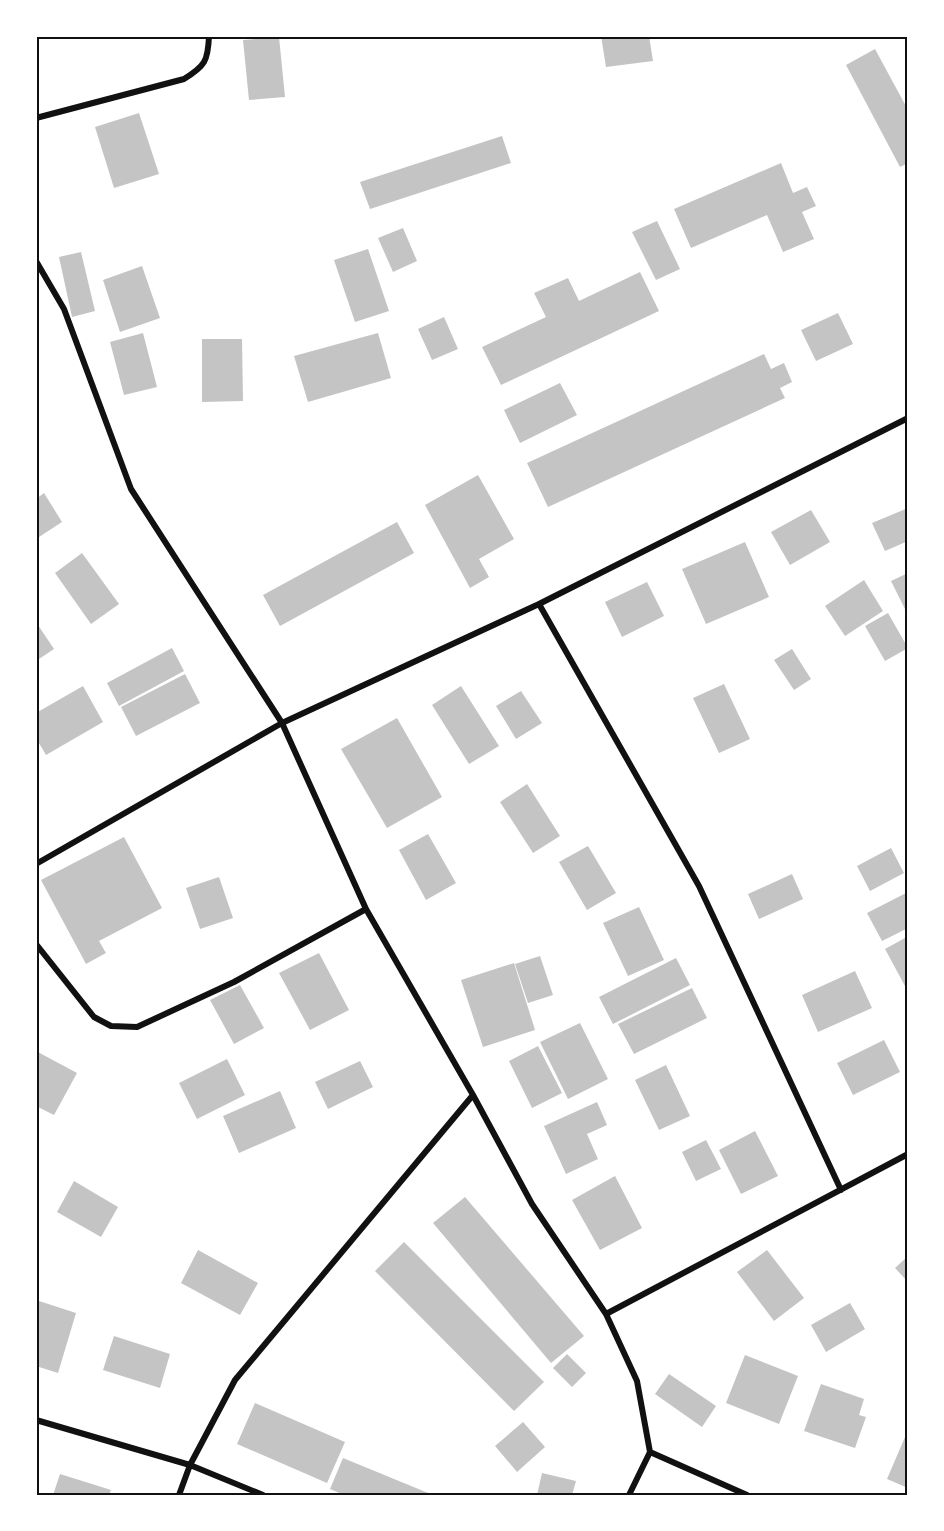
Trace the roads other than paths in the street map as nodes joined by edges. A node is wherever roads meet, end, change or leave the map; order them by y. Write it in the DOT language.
graph roads {
  1 [pos="209,36"];
  2 [pos="36,118"];
  3 [pos="36,261"];
  4 [pos="908,417"];
  5 [pos="539,604"];
  6 [pos="282,723"];
  7 [pos="36,864"];
  8 [pos="366,909"];
  9 [pos="36,944"];
  10 [pos="473,1095"];
  11 [pos="908,1154"];
  12 [pos="841,1190"];
  13 [pos="606,1314"];
  14 [pos="36,1420"];
  15 [pos="650,1452"];
  16 [pos="190,1465"];
  17 [pos="179,1495"];
  18 [pos="263,1495"];
  19 [pos="629,1495"];
  20 [pos="747,1495"];
  1 -- 2 [label="street"];
  3 -- 6 [label="street"];
  4 -- 5 [label="street"];
  5 -- 6 [label="street"];
  5 -- 12 [label="street"];
  6 -- 7 [label="street"];
  6 -- 8 [label="street"];
  8 -- 9 [label="street"];
  8 -- 10 [label="street"];
  10 -- 13 [label="street"];
  10 -- 16 [label="street"];
  11 -- 12 [label="street"];
  12 -- 13 [label="street"];
  13 -- 15 [label="street"];
  14 -- 16 [label="street"];
  15 -- 19 [label="street"];
  15 -- 20 [label="street"];
  16 -- 17 [label="street"];
  16 -- 18 [label="street"];
}
